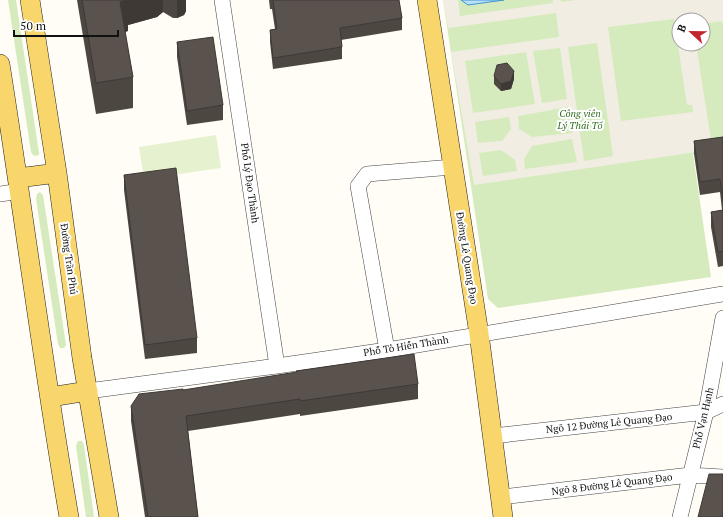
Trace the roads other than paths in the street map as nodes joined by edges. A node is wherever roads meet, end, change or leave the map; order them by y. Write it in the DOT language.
graph roads {
  1 [pos="30,0"];
  2 [pos="222,0"];
  3 [pos="427,0"];
  4 [pos="0,64"];
  5 [pos="4,114"];
  6 [pos="453,167"];
  7 [pos="57,173"];
  8 [pos="19,185"];
  9 [pos="0,194"];
  10 [pos="723,294"];
  11 [pos="723,318"];
  12 [pos="479,334"];
  13 [pos="387,350"];
  14 [pos="277,366"];
  15 [pos="88,391"];
  16 [pos="50,397"];
  17 [pos="723,404"];
  18 [pos="706,412"];
  19 [pos="493,436"];
  20 [pos="690,475"];
  21 [pos="723,477"];
  22 [pos="501,497"];
  23 [pos="69,517"];
  24 [pos="109,517"];
  25 [pos="503,517"];
  26 [pos="680,517"];
  1 -- 7 [label="main road, Đường Trần Phú"];
  2 -- 14 [label="street, Phố Lý Đạo Thành"];
  3 -- 6 [label="main road, Đường Lê Quang Đạo"];
  4 -- 5 [label="main road"];
  5 -- 8 [label="main road"];
  6 -- 12 [label="main road, Đường Lê Quang Đạo"];
  6 -- 13 [label="street"];
  7 -- 8 [label="main road"];
  7 -- 15 [label="main road, Đường Trần Phú"];
  8 -- 9 [label="street"];
  8 -- 16 [label="main road"];
  10 -- 12 [label="street, Phố Tô Hiến Thành"];
  11 -- 18 [label="street, Phố Vạn Hạnh"];
  12 -- 13 [label="street, Phố Tô Hiến Thành"];
  12 -- 19 [label="main road, Đường Lê Quang Đạo"];
  13 -- 14 [label="street, Phố Tô Hiến Thành"];
  14 -- 15 [label="street, Phố Tô Hiến Thành"];
  15 -- 16 [label="main road"];
  15 -- 24 [label="main road, Đường Trần Phú"];
  16 -- 23 [label="main road"];
  17 -- 18 [label="street, Ngõ 12 Đường Lê Quang Đạo"];
  18 -- 19 [label="street, Ngõ 12 Đường Lê Quang Đạo"];
  18 -- 20 [label="street, Phố Vạn Hạnh"];
  19 -- 22 [label="main road, Đường Lê Quang Đạo"];
  20 -- 21 [label="street, Ngõ 8 Đường Lê Quang Đạo"];
  20 -- 22 [label="street, Ngõ 8 Đường Lê Quang Đạo"];
  20 -- 26 [label="street, Phố Vạn Hạnh"];
  22 -- 25 [label="main road, Đường Lê Quang Đạo"];
}
